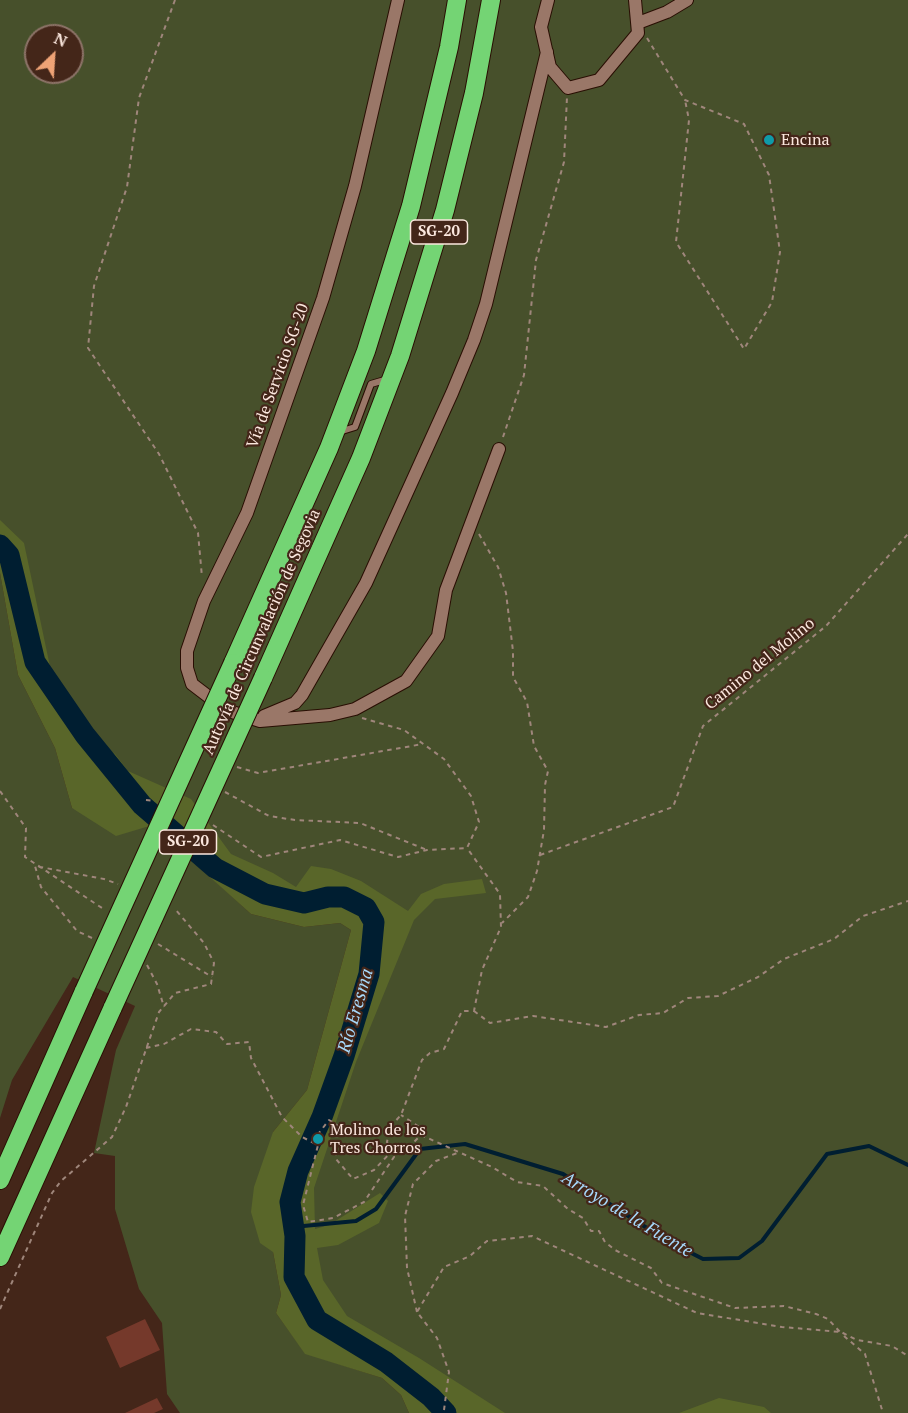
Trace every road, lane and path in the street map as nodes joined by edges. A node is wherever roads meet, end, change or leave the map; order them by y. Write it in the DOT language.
graph roads {
  1 [pos="175,0"];
  2 [pos="398,0"];
  3 [pos="457,0"];
  4 [pos="491,0"];
  5 [pos="548,0"];
  6 [pos="635,0"];
  7 [pos="687,0"];
  8 [pos="638,23"];
  9 [pos="547,52"];
  10 [pos="568,88"];
  11 [pos="685,100"];
  12 [pos="392,378"];
  13 [pos="335,433"];
  14 [pos="499,449"];
  15 [pos="472,521"];
  16 [pos="908,534"];
  17 [pos="202,578"];
  18 [pos="342,712"];
  19 [pos="253,719"];
  20 [pos="423,744"];
  21 [pos="237,767"];
  22 [pos="219,789"];
  23 [pos="0,791"];
  24 [pos="146,800"];
  25 [pos="165,801"];
  26 [pos="211,824"];
  27 [pos="467,848"];
  28 [pos="427,850"];
  29 [pos="540,855"];
  30 [pos="25,857"];
  31 [pos="35,866"];
  32 [pos="124,887"];
  33 [pos="908,902"];
  34 [pos="172,906"];
  35 [pos="501,924"];
  36 [pos="474,1011"];
  37 [pos="146,1048"];
  38 [pos="401,1115"];
  39 [pos="421,1135"];
  40 [pos="312,1143"];
  41 [pos="391,1152"];
  42 [pos="459,1152"];
  43 [pos="0,1180"];
  44 [pos="0,1257"];
  45 [pos="0,1309"];
  46 [pos="417,1312"];
  47 [pos="841,1332"];
  48 [pos="908,1357"];
  49 [pos="444,1410"];
  50 [pos="883,1413"];
  1 -- 17 [label="path"];
  2 -- 19 [label="street, Vía de Servicio SG-20"];
  3 -- 13 [label="highway, Autovía de Circunvalación de Segovia / SG-20"];
  4 -- 12 [label="highway, Autovía de Circunvalación de Segovia / SG-20"];
  5 -- 9 [label="street"];
  6 -- 8 [label="street"];
  7 -- 8 [label="street"];
  8 -- 10 [label="street"];
  8 -- 11 [label="path"];
  9 -- 10 [label="street"];
  9 -- 19 [label="street"];
  10 -- 14 [label="path"];
  11 -- 11 [label="path"];
  12 -- 13 [label="lane"];
  12 -- 44 [label="highway, Autovía de Circunvalación de Segovia / SG-20, bridge"];
  13 -- 43 [label="highway, Autovía de Circunvalación de Segovia / SG-20, bridge"];
  14 -- 15 [label="street, Vía de Servicio SG-20"];
  15 -- 18 [label="street, Vía de Servicio SG-20"];
  15 -- 29 [label="path"];
  16 -- 29 [label="path, Camino del Molino"];
  18 -- 19 [label="street, Vía de Servicio SG-20"];
  18 -- 20 [label="path"];
  20 -- 21 [label="path"];
  20 -- 27 [label="path"];
  22 -- 28 [label="path"];
  23 -- 30 [label="path"];
  24 -- 25 [label="path"];
  26 -- 28 [label="path"];
  27 -- 28 [label="path"];
  27 -- 35 [label="path"];
  29 -- 35 [label="path"];
  31 -- 32 [label="path"];
  33 -- 36 [label="path"];
  34 -- 37 [label="path"];
  35 -- 36 [label="path"];
  36 -- 38 [label="path"];
  37 -- 40 [label="path"];
  37 -- 45 [label="path"];
  38 -- 39 [label="path"];
  38 -- 41 [label="path"];
  39 -- 41 [label="path"];
  39 -- 42 [label="path"];
  40 -- 41 [label="path"];
  40 -- 41 [label="path"];
  42 -- 46 [label="path"];
  42 -- 47 [label="path"];
  46 -- 47 [label="path"];
  46 -- 49 [label="path"];
  47 -- 48 [label="path"];
  47 -- 50 [label="path"];
}
